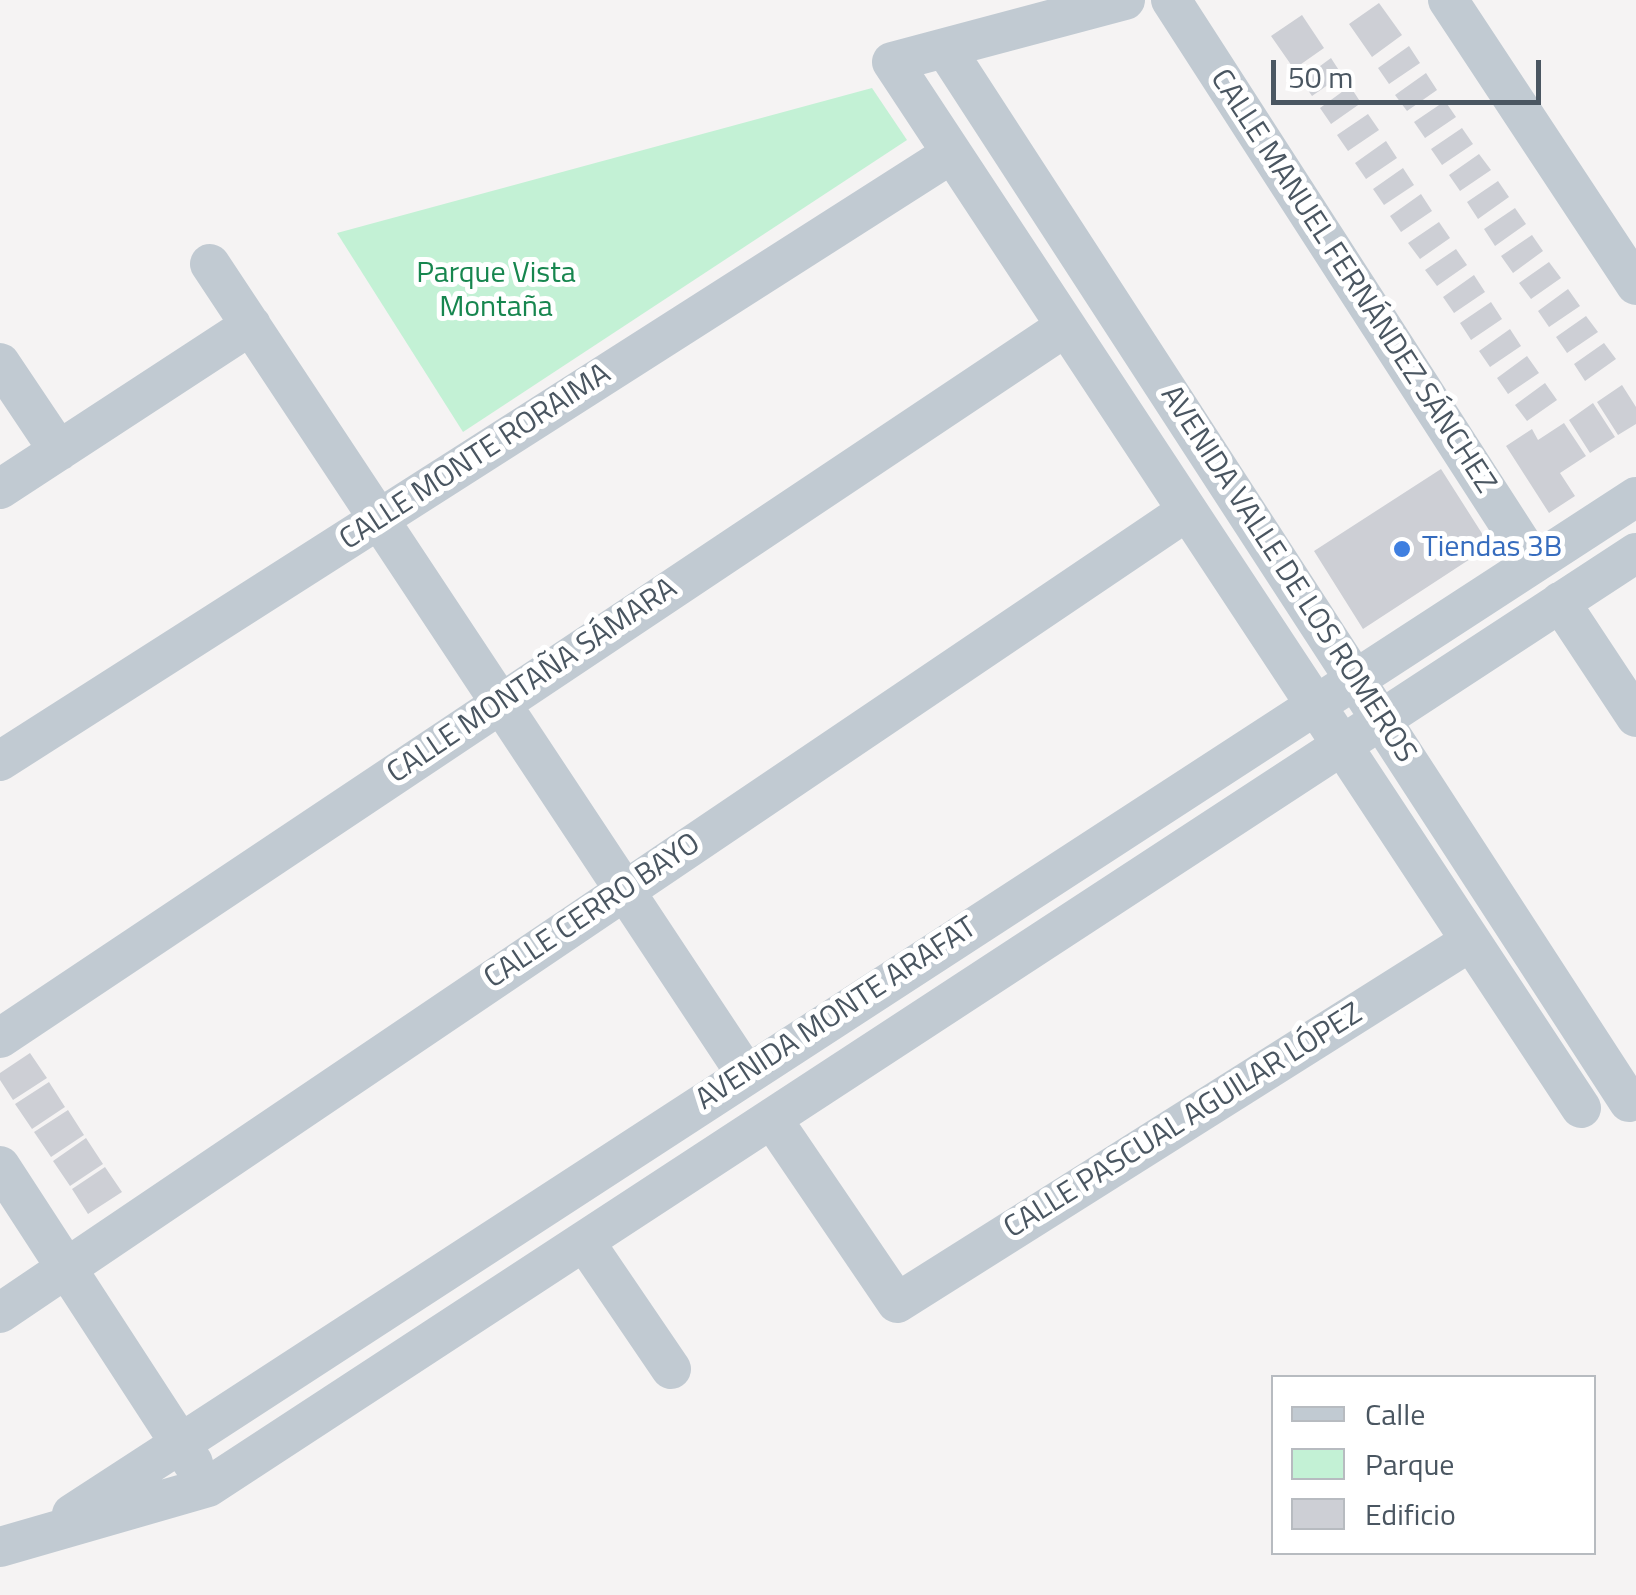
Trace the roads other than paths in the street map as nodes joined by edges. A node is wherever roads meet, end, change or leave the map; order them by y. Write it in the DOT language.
graph roads {
  1 [pos="1125,0"];
  2 [pos="1171,0"];
  3 [pos="1448,0"];
  4 [pos="944,48"];
  5 [pos="952,154"];
  6 [pos="210,264"];
  7 [pos="1636,285"];
  8 [pos="251,325"];
  9 [pos="1065,326"];
  10 [pos="0,363"];
  11 [pos="58,451"];
  12 [pos="0,489"];
  13 [pos="1636,497"];
  14 [pos="1187,511"];
  15 [pos="379,519"];
  16 [pos="1636,553"];
  17 [pos="1534,563"];
  18 [pos="1560,602"];
  19 [pos="1354,680"];
  20 [pos="500,704"];
  21 [pos="1316,705"];
  22 [pos="1636,717"];
  23 [pos="1381,720"];
  24 [pos="1342,745"];
  25 [pos="0,761"];
  26 [pos="624,891"];
  27 [pos="1471,941"];
  28 [pos="1573,1016"];
  29 [pos="0,1038"];
  30 [pos="1536,1038"];
  31 [pos="746,1074"];
  32 [pos="1629,1102"];
  33 [pos="1582,1108"];
  34 [pos="772,1118"];
  35 [pos="0,1166"];
  36 [pos="584,1241"];
  37 [pos="66,1268"];
  38 [pos="0,1313"];
  39 [pos="671,1369"];
  40 [pos="180,1442"];
  41 [pos="208,1487"];
  42 [pos="39,1536"];
  43 [pos="0,1547"];
  1 -- 4 [label="street"];
  2 -- 17 [label="street, CALLE MANUEL FERNÁNDEZ SÁNCHEZ"];
  3 -- 7 [label="street"];
  4 -- 5 [label="street, AVENIDA VALLE DE LOS ROMEROS"];
  4 -- 19 [label="street, AVENIDA VALLE DE LOS ROMEROS"];
  5 -- 9 [label="street, AVENIDA VALLE DE LOS ROMEROS"];
  5 -- 15 [label="street, CALLE MONTE RORAIMA"];
  6 -- 8 [label="street"];
  8 -- 11 [label="street"];
  8 -- 15 [label="street"];
  9 -- 14 [label="street, AVENIDA VALLE DE LOS ROMEROS"];
  9 -- 20 [label="street, CALLE MONTAÑA SÁMARA"];
  10 -- 11 [label="street"];
  11 -- 12 [label="street"];
  13 -- 17 [label="street, AVENIDA MONTE ARAFAT"];
  14 -- 21 [label="street, AVENIDA VALLE DE LOS ROMEROS"];
  14 -- 26 [label="street, CALLE CERRO BAYO"];
  15 -- 20 [label="street"];
  15 -- 25 [label="street, CALLE MONTE RORAIMA"];
  16 -- 18 [label="street, AVENIDA MONTE ARAFAT"];
  17 -- 19 [label="street, AVENIDA MONTE ARAFAT"];
  18 -- 22 [label="street"];
  18 -- 23 [label="street, AVENIDA MONTE ARAFAT"];
  19 -- 21 [label="street, AVENIDA MONTE ARAFAT"];
  19 -- 23 [label="street, AVENIDA VALLE DE LOS ROMEROS"];
  20 -- 26 [label="street"];
  20 -- 29 [label="street, CALLE MONTAÑA SÁMARA"];
  21 -- 24 [label="street, AVENIDA VALLE DE LOS ROMEROS"];
  21 -- 31 [label="street, AVENIDA MONTE ARAFAT"];
  23 -- 24 [label="street, AVENIDA MONTE ARAFAT"];
  23 -- 28 [label="street, AVENIDA VALLE DE LOS ROMEROS"];
  24 -- 27 [label="street, AVENIDA VALLE DE LOS ROMEROS"];
  24 -- 34 [label="street, AVENIDA MONTE ARAFAT"];
  26 -- 31 [label="street"];
  26 -- 37 [label="street, CALLE CERRO BAYO"];
  27 -- 30 [label="street, AVENIDA VALLE DE LOS ROMEROS"];
  27 -- 34 [label="street, CALLE PASCUAL AGUILAR LÓPEZ"];
  28 -- 30 [label="street"];
  28 -- 32 [label="street, AVENIDA VALLE DE LOS ROMEROS"];
  30 -- 33 [label="street, AVENIDA VALLE DE LOS ROMEROS"];
  31 -- 40 [label="street, AVENIDA MONTE ARAFAT"];
  34 -- 36 [label="street, AVENIDA MONTE ARAFAT"];
  35 -- 37 [label="street"];
  36 -- 39 [label="street"];
  36 -- 41 [label="street, AVENIDA MONTE ARAFAT"];
  37 -- 38 [label="street, CALLE CERRO BAYO"];
  37 -- 40 [label="street"];
  40 -- 41 [label="street"];
  40 -- 42 [label="street, AVENIDA MONTE ARAFAT"];
  41 -- 42 [label="street, AVENIDA MONTE ARAFAT"];
  42 -- 43 [label="street, AVENIDA MONTE ARAFAT"];
}
